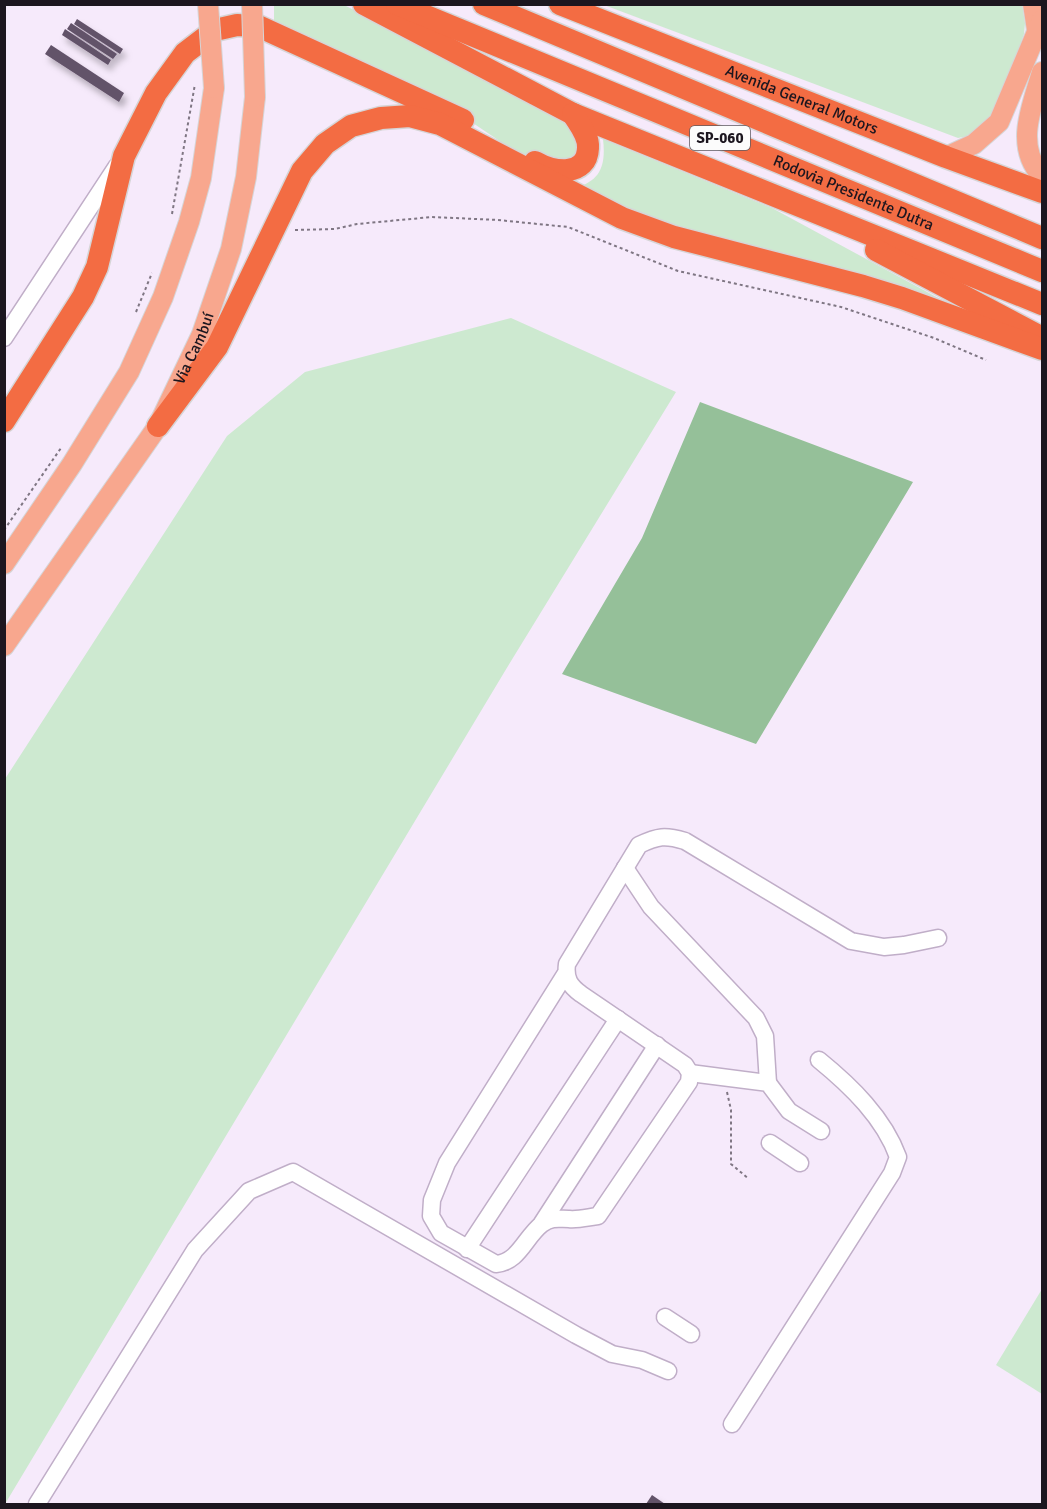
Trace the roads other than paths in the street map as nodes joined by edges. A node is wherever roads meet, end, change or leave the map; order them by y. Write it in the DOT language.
graph roads {
  1 [pos="199,4"];
  2 [pos="208,4"];
  3 [pos="252,4"];
  4 [pos="364,4"];
  5 [pos="397,4"];
  6 [pos="484,4"];
  7 [pos="560,4"];
  8 [pos="1033,4"];
  9 [pos="237,25"];
  10 [pos="1040,25"];
  11 [pos="1042,72"];
  12 [pos="573,114"];
  13 [pos="124,156"];
  14 [pos="946,157"];
  15 [pos="1042,176"];
  16 [pos="761,189"];
  17 [pos="1042,192"];
  18 [pos="1042,238"];
  19 [pos="1042,271"];
  20 [pos="1042,304"];
  21 [pos="4,338"];
  22 [pos="1042,338"];
  23 [pos="1042,349"];
  24 [pos="4,421"];
  25 [pos="158,426"];
  26 [pos="4,564"];
  27 [pos="4,646"];
  28 [pos="625,868"];
  29 [pos="938,938"];
  30 [pos="566,973"];
  31 [pos="618,1018"];
  32 [pos="657,1045"];
  33 [pos="819,1060"];
  34 [pos="690,1073"];
  35 [pos="768,1083"];
  36 [pos="821,1131"];
  37 [pos="770,1143"];
  38 [pos="800,1163"];
  39 [pos="542,1224"];
  40 [pos="467,1249"];
  41 [pos="665,1317"];
  42 [pos="691,1334"];
  43 [pos="668,1371"];
  44 [pos="732,1424"];
  45 [pos="37,1504"];
  1 -- 9 [label="lane"];
  2 -- 26 [label="main road, bridge"];
  3 -- 25 [label="main road, Via Cambuí, bridge"];
  4 -- 12 [label="highway"];
  5 -- 19 [label="highway, Rodovia Presidente Dutra / SP-060"];
  6 -- 18 [label="highway, Rodovia Presidente Dutra / SP-060"];
  7 -- 14 [label="highway, Avenida General Motors"];
  8 -- 10 [label="main road"];
  9 -- 12 [label="highway"];
  9 -- 13 [label="highway"];
  10 -- 14 [label="main road"];
  11 -- 15 [label="main road"];
  12 -- 16 [label="highway"];
  13 -- 21 [label="lane"];
  13 -- 24 [label="highway"];
  14 -- 17 [label="highway, Avenida General Motors"];
  16 -- 20 [label="highway"];
  16 -- 22 [label="highway"];
  23 -- 25 [label="highway"];
  25 -- 27 [label="main road, Via Cambuí"];
  28 -- 29 [label="lane"];
  28 -- 30 [label="lane"];
  28 -- 35 [label="lane"];
  30 -- 31 [label="lane"];
  30 -- 40 [label="lane"];
  31 -- 32 [label="lane"];
  31 -- 40 [label="lane"];
  32 -- 34 [label="lane"];
  32 -- 39 [label="lane"];
  33 -- 44 [label="lane"];
  34 -- 35 [label="lane"];
  34 -- 39 [label="lane"];
  35 -- 36 [label="lane"];
  37 -- 38 [label="lane"];
  39 -- 40 [label="lane"];
  41 -- 42 [label="lane"];
  43 -- 45 [label="lane"];
}
